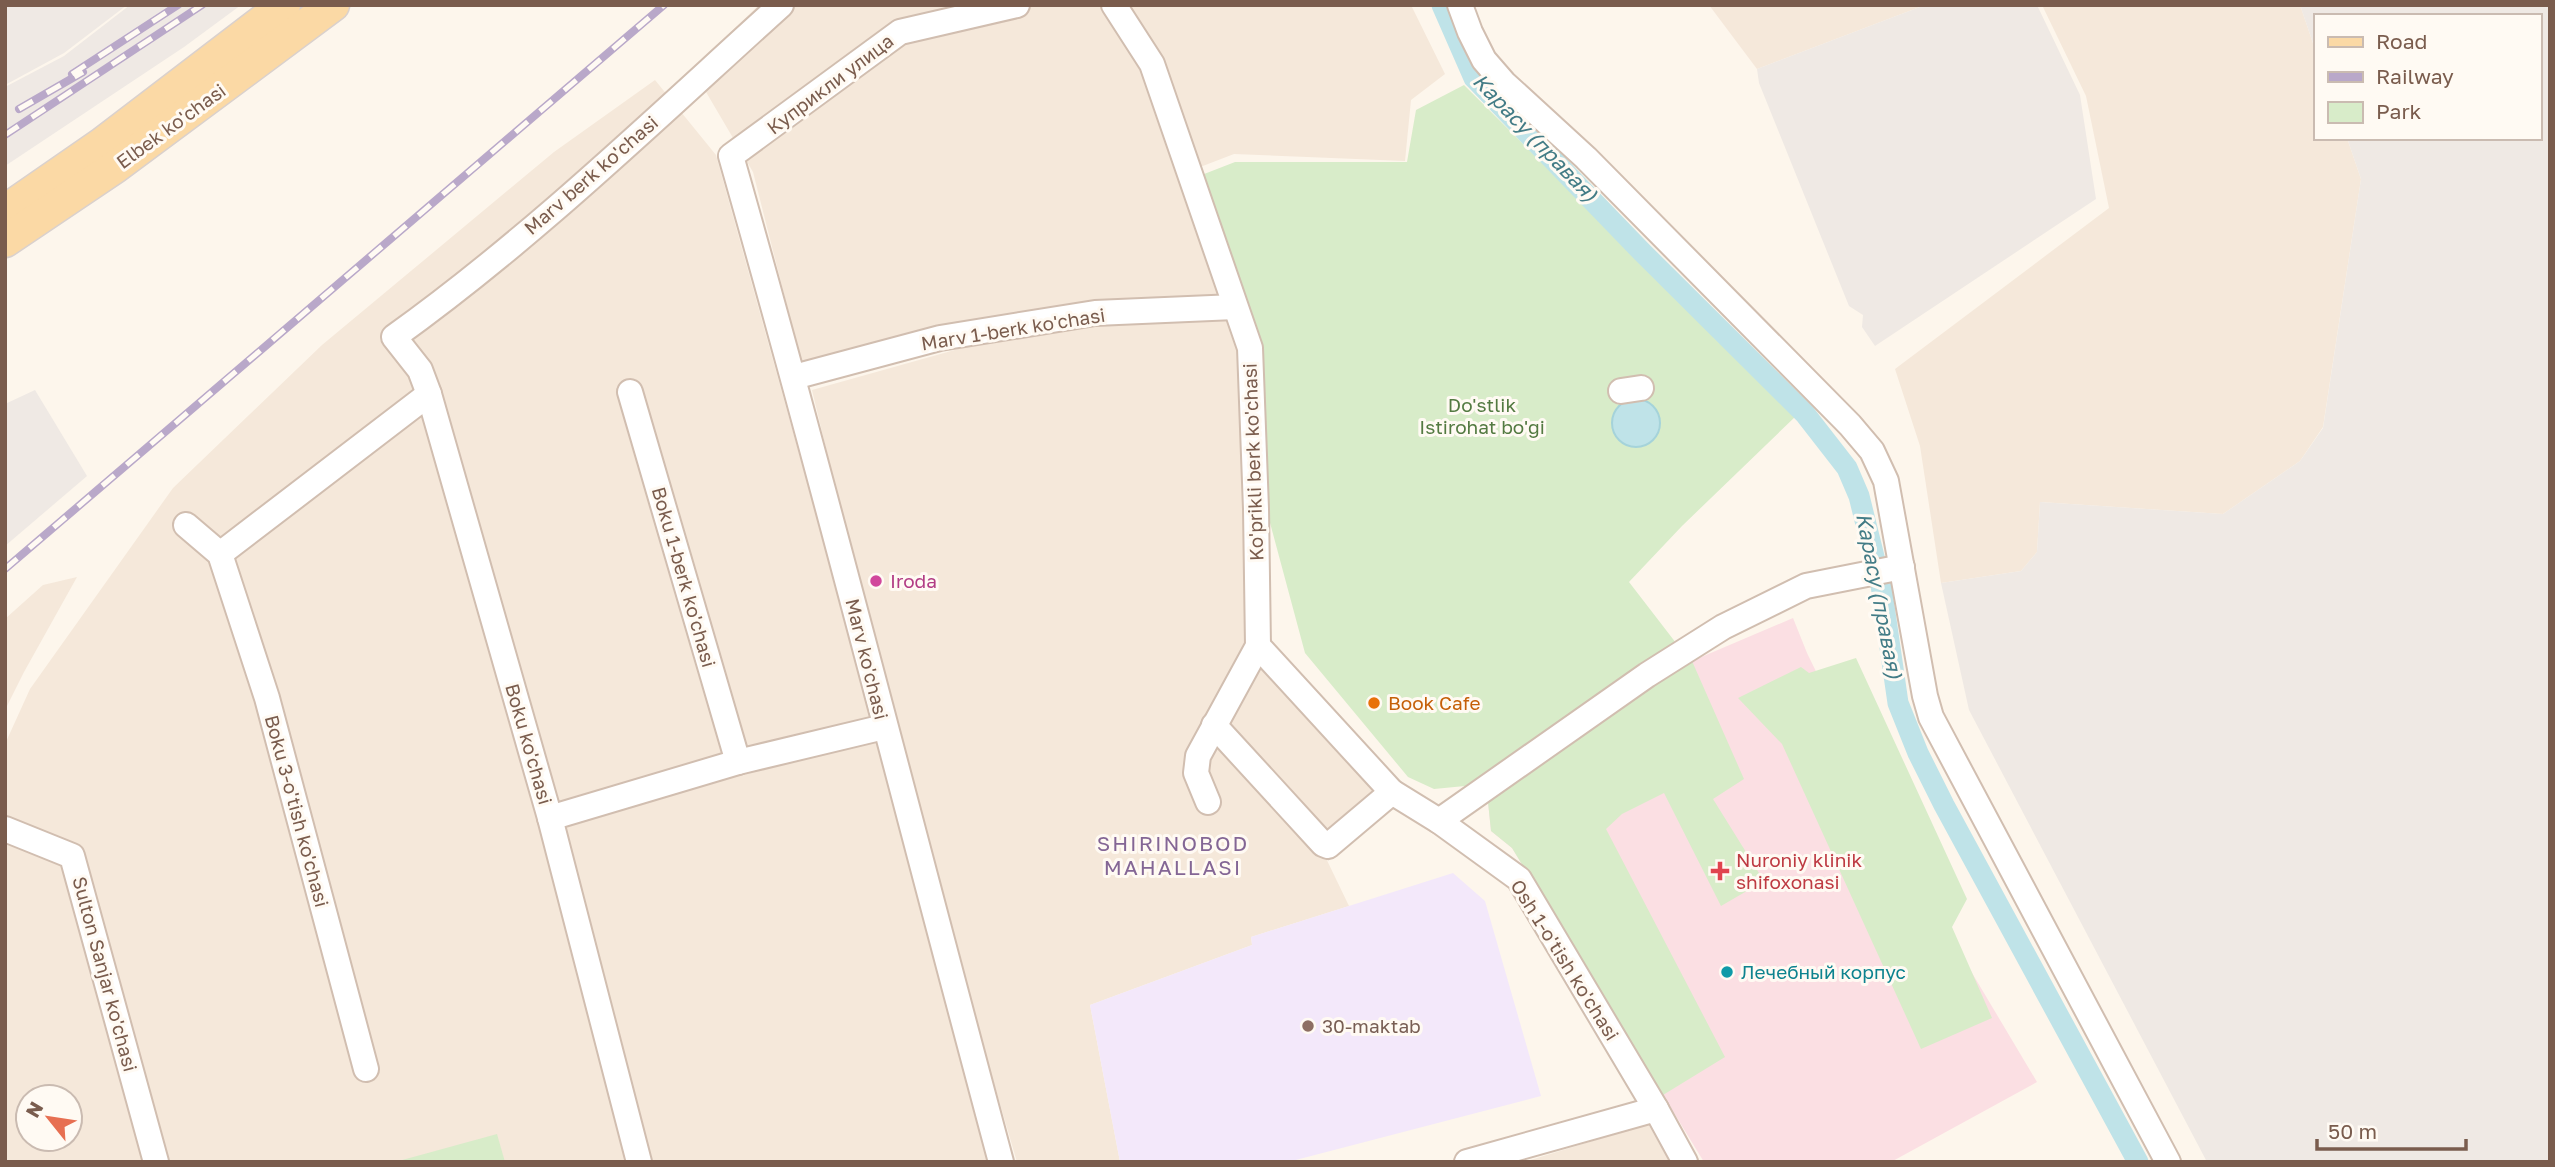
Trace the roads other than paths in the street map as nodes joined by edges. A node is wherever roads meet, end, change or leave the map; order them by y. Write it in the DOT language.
graph roads {
  1 [pos="284,5"];
  2 [pos="334,5"];
  3 [pos="780,5"];
  4 [pos="1017,5"];
  5 [pos="1114,5"];
  6 [pos="1460,5"];
  7 [pos="731,156"];
  8 [pos="5,211"];
  9 [pos="5,241"];
  10 [pos="1235,307"];
  11 [pos="394,337"];
  12 [pos="794,377"];
  13 [pos="630,392"];
  14 [pos="429,394"];
  15 [pos="186,525"];
  16 [pos="220,554"];
  17 [pos="1897,567"];
  18 [pos="1258,646"];
  19 [pos="1214,725"];
  20 [pos="884,727"];
  21 [pos="738,762"];
  22 [pos="1392,792"];
  23 [pos="1208,802"];
  24 [pos="550,818"];
  25 [pos="1440,821"];
  26 [pos="5,830"];
  27 [pos="366,1069"];
  28 [pos="1656,1109"];
  29 [pos="156,1162"];
  30 [pos="639,1162"];
  31 [pos="1000,1162"];
  32 [pos="1467,1162"];
  33 [pos="1685,1162"];
  34 [pos="2168,1162"];
  1 -- 8 [label="main road, Elbek ko'chasi"];
  2 -- 9 [label="main road, Elbek ko'chasi"];
  3 -- 11 [label="street, Marv berk ko'chasi"];
  4 -- 7 [label="street, Куприкли улица"];
  5 -- 10 [label="street, Ko'prikli berk ko'chasi"];
  6 -- 17 [label="street"];
  7 -- 12 [label="street, Marv ko'chasi"];
  10 -- 12 [label="street, Marv 1-berk ko'chasi"];
  10 -- 18 [label="street, Ko'prikli berk ko'chasi"];
  11 -- 14 [label="street, Boku ko'chasi"];
  12 -- 20 [label="street, Marv ko'chasi"];
  13 -- 21 [label="street, Boku 1-berk ko'chasi"];
  14 -- 16 [label="street"];
  14 -- 24 [label="street, Boku ko'chasi"];
  15 -- 16 [label="street"];
  16 -- 27 [label="street, Boku 3-o'tish ko'chasi"];
  17 -- 25 [label="street"];
  17 -- 34 [label="street"];
  18 -- 19 [label="street, Ko'prikli berk ko'chasi"];
  18 -- 22 [label="street, Osh 1-o'tish ko'chasi"];
  19 -- 22 [label="street"];
  19 -- 23 [label="street, Ko'prikli berk ko'chasi"];
  20 -- 21 [label="street"];
  20 -- 31 [label="street, Marv ko'chasi"];
  21 -- 24 [label="street"];
  22 -- 25 [label="street, Osh 1-o'tish ko'chasi"];
  24 -- 30 [label="street, Boku ko'chasi"];
  25 -- 28 [label="street, Osh 1-o'tish ko'chasi"];
  26 -- 29 [label="street, Sulton Sanjar ko'chasi"];
  28 -- 32 [label="street"];
  28 -- 33 [label="street, Osh 1-o'tish ko'chasi"];
}
